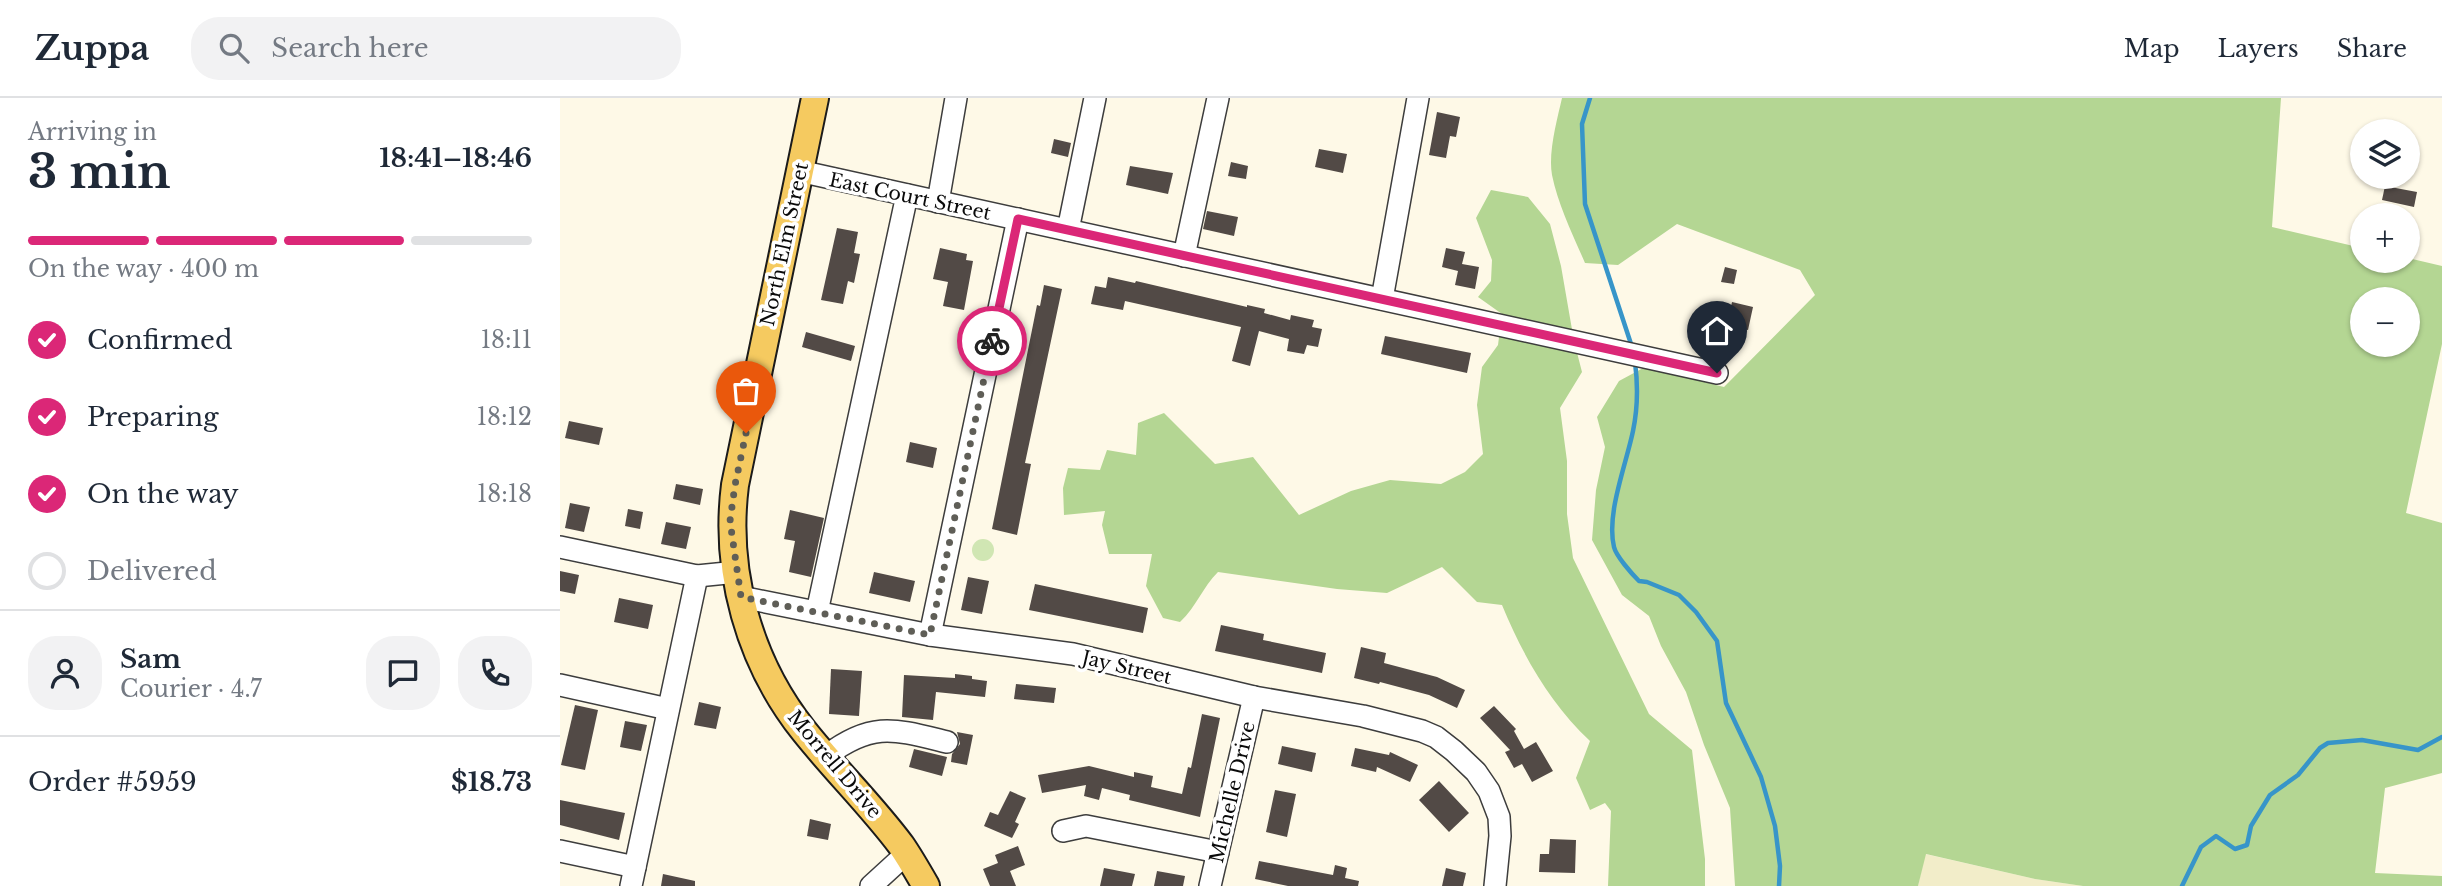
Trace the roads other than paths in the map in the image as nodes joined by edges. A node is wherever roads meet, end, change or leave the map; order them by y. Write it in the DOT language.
graph roads {
  1 [pos="815,98"];
  2 [pos="956,98"];
  3 [pos="1095,98"];
  4 [pos="1218,98"];
  5 [pos="1419,99"];
  6 [pos="799,172"];
  7 [pos="907,195"];
  8 [pos="938,202"];
  9 [pos="1018,219"];
  10 [pos="1068,230"];
  11 [pos="1184,256"];
  12 [pos="1382,299"];
  13 [pos="1717,373"];
  14 [pos="560,547"];
  15 [pos="696,576"];
  16 [pos="739,585"];
  17 [pos="817,612"];
  18 [pos="930,635"];
  19 [pos="560,685"];
  20 [pos="560,691"];
  21 [pos="1254,697"];
  22 [pos="668,709"];
  23 [pos="947,742"];
  24 [pos="826,757"];
  25 [pos="1063,831"];
  26 [pos="560,851"];
  27 [pos="1218,852"];
  28 [pos="906,853"];
  29 [pos="633,876"];
  30 [pos="871,886"];
  31 [pos="926,886"];
  32 [pos="1210,886"];
  33 [pos="1495,886"];
  1 -- 6 [label="main road, North Elm Street"];
  2 -- 8 [label="street"];
  3 -- 10 [label="street"];
  4 -- 11 [label="street"];
  5 -- 12 [label="street"];
  6 -- 7 [label="street, East Court Street"];
  6 -- 16 [label="main road, North Elm Street"];
  7 -- 8 [label="street, East Court Street"];
  7 -- 17 [label="street"];
  8 -- 9 [label="street, East Court Street"];
  9 -- 10 [label="street, East Court Street"];
  9 -- 18 [label="street"];
  10 -- 11 [label="street, East Court Street"];
  11 -- 12 [label="street, East Court Street"];
  12 -- 13 [label="street, East Court Street"];
  14 -- 15 [label="street, Jay Street"];
  15 -- 16 [label="street, Jay Street"];
  15 -- 22 [label="street"];
  16 -- 17 [label="street, Jay Street"];
  16 -- 24 [label="main road, Morrell Drive"];
  17 -- 18 [label="street, Jay Street"];
  18 -- 21 [label="street, Jay Street"];
  19 -- 20 [label="street"];
  19 -- 22 [label="street"];
  21 -- 27 [label="street, Michelle Drive"];
  21 -- 33 [label="street, Jay Street"];
  22 -- 29 [label="street"];
  23 -- 24 [label="street"];
  24 -- 28 [label="main road, Morrell Drive"];
  25 -- 27 [label="street"];
  26 -- 29 [label="street"];
  27 -- 32 [label="street, Michelle Drive"];
  28 -- 30 [label="street"];
  28 -- 31 [label="main road, Morrell Drive"];
}
